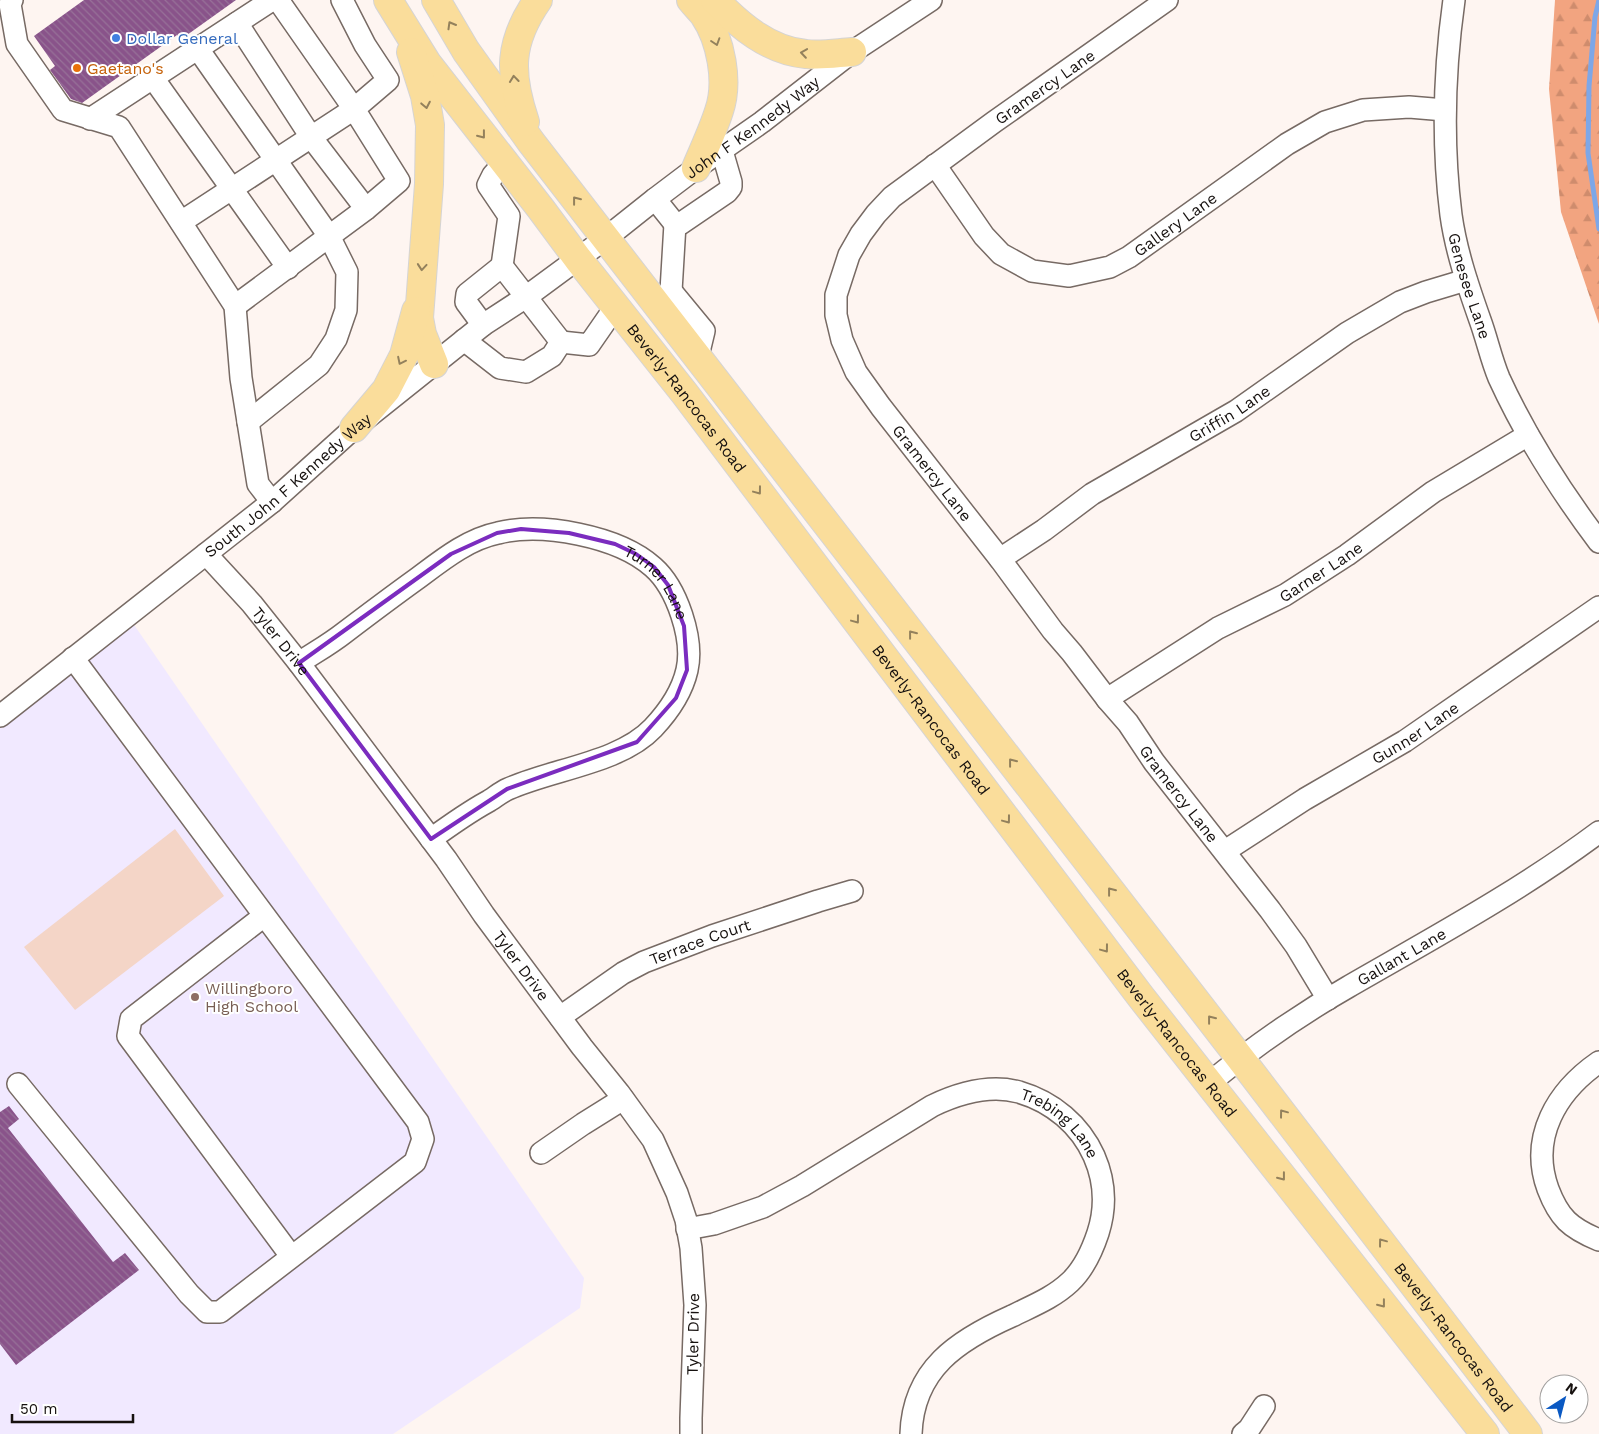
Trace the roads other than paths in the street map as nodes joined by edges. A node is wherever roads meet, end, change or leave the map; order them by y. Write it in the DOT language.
graph roads {
  1 [pos="12,0"];
  2 [pos="272,0"];
  3 [pos="278,0"];
  4 [pos="342,0"];
  5 [pos="388,0"];
  6 [pos="436,0"];
  7 [pos="538,0"];
  8 [pos="692,0"];
  9 [pos="714,0"];
  10 [pos="931,0"];
  11 [pos="1167,0"];
  12 [pos="1454,0"];
  13 [pos="237,23"];
  14 [pos="403,25"];
  15 [pos="198,49"];
  16 [pos="852,52"];
  17 [pos="153,78"];
  18 [pos="354,109"];
  19 [pos="1445,110"];
  20 [pos="90,119"];
  21 [pos="311,137"];
  22 [pos="531,142"];
  23 [pos="722,151"];
  24 [pos="275,161"];
  25 [pos="504,163"];
  26 [pos="935,165"];
  27 [pos="696,168"];
  28 [pos="231,189"];
  29 [pos="655,199"];
  30 [pos="366,209"];
  31 [pos="541,209"];
  32 [pos="509,216"];
  33 [pos="180,222"];
  34 [pos="675,224"];
  35 [pos="329,236"];
  36 [pos="606,238"];
  37 [pos="578,259"];
  38 [pos="502,266"];
  39 [pos="288,268"];
  40 [pos="1466,280"];
  41 [pos="419,297"];
  42 [pos="526,297"];
  43 [pos="663,297"];
  44 [pos="235,306"];
  45 [pos="616,306"];
  46 [pos="483,325"];
  47 [pos="464,340"];
  48 [pos="561,342"];
  49 [pos="434,364"];
  50 [pos="248,422"];
  51 [pos="354,428"];
  52 [pos="1528,435"];
  53 [pos="272,502"];
  54 [pos="1599,542"];
  55 [pos="206,554"];
  56 [pos="1000,559"];
  57 [pos="1599,607"];
  58 [pos="73,658"];
  59 [pos="299,663"];
  60 [pos="1107,699"];
  61 [pos="0,716"];
  62 [pos="1599,832"];
  63 [pos="431,839"];
  64 [pos="1225,851"];
  65 [pos="852,891"];
  66 [pos="264,916"];
  67 [pos="1328,999"];
  68 [pos="560,1017"];
  69 [pos="1240,1058"];
  70 [pos="1599,1062"];
  71 [pos="18,1084"];
  72 [pos="1208,1084"];
  73 [pos="623,1099"];
  74 [pos="541,1153"];
  75 [pos="688,1229"];
  76 [pos="1599,1240"];
  77 [pos="291,1256"];
  78 [pos="1264,1406"];
  79 [pos="692,1434"];
  80 [pos="911,1434"];
  81 [pos="1244,1434"];
  82 [pos="1485,1434"];
  83 [pos="1528,1434"];
  1 -- 20 [label="street"];
  2 -- 13 [label="street"];
  3 -- 18 [label="street"];
  4 -- 18 [label="street"];
  5 -- 14 [label="main road, Beverly-Rancocas Road"];
  22 -- 6 [label="main road, Beverly-Rancocas Road, one-way"];
  22 -- 7 [label="main road, one-way"];
  8 -- 27 [label="main road, one-way"];
  16 -- 9 [label="main road, one-way"];
  10 -- 16 [label="street, John F Kennedy Way"];
  11 -- 26 [label="street, Gramercy Lane"];
  12 -- 19 [label="street, Genesee Lane"];
  13 -- 15 [label="street"];
  13 -- 21 [label="street"];
  14 -- 25 [label="main road, Beverly-Rancocas Road, one-way"];
  14 -- 41 [label="main road, one-way"];
  15 -- 17 [label="street"];
  15 -- 24 [label="street"];
  16 -- 23 [label="street, John F Kennedy Way"];
  17 -- 20 [label="street"];
  17 -- 28 [label="street"];
  18 -- 21 [label="street"];
  18 -- 30 [label="street"];
  19 -- 26 [label="street, Gallery Lane"];
  19 -- 40 [label="street, Genesee Lane"];
  20 -- 33 [label="street"];
  21 -- 24 [label="street"];
  21 -- 30 [label="street"];
  36 -- 22 [label="main road, Beverly-Rancocas Road, one-way"];
  23 -- 27 [label="street, John F Kennedy Way"];
  23 -- 34 [label="street"];
  24 -- 28 [label="street"];
  24 -- 35 [label="street"];
  25 -- 31 [label="main road, Beverly-Rancocas Road"];
  25 -- 32 [label="street"];
  26 -- 56 [label="street, Gramercy Lane"];
  27 -- 29 [label="street, John F Kennedy Way"];
  28 -- 33 [label="street"];
  28 -- 39 [label="street"];
  29 -- 34 [label="street"];
  29 -- 36 [label="street, John F Kennedy Way"];
  30 -- 35 [label="street"];
  31 -- 32 [label="street"];
  31 -- 37 [label="main road, Beverly-Rancocas Road"];
  32 -- 38 [label="street"];
  33 -- 44 [label="street"];
  34 -- 43 [label="street"];
  35 -- 39 [label="street"];
  35 -- 50 [label="street"];
  36 -- 37 [label="street, John F Kennedy Way"];
  36 -- 43 [label="main road, Beverly-Rancocas Road"];
  37 -- 42 [label="street, South John F Kennedy Way"];
  37 -- 45 [label="main road, Beverly-Rancocas Road"];
  38 -- 42 [label="street"];
  38 -- 46 [label="street"];
  39 -- 44 [label="street"];
  40 -- 52 [label="street, Genesee Lane"];
  40 -- 56 [label="street, Griffin Lane"];
  41 -- 49 [label="main road"];
  41 -- 51 [label="main road, one-way"];
  42 -- 46 [label="street, South John F Kennedy Way"];
  42 -- 48 [label="street"];
  69 -- 43 [label="main road, Beverly-Rancocas Road, one-way"];
  44 -- 50 [label="street"];
  45 -- 48 [label="street"];
  45 -- 72 [label="main road, Beverly-Rancocas Road, one-way"];
  46 -- 47 [label="street, South John F Kennedy Way"];
  47 -- 48 [label="street"];
  47 -- 49 [label="street, South John F Kennedy Way"];
  49 -- 51 [label="street, South John F Kennedy Way"];
  50 -- 53 [label="street"];
  51 -- 53 [label="street, South John F Kennedy Way"];
  52 -- 54 [label="street, Genesee Lane"];
  52 -- 60 [label="street, Garner Lane"];
  53 -- 55 [label="street, South John F Kennedy Way"];
  55 -- 58 [label="street, South John F Kennedy Way"];
  55 -- 59 [label="street, Tyler Drive"];
  56 -- 60 [label="street, Gramercy Lane"];
  57 -- 64 [label="street, Gunner Lane"];
  58 -- 61 [label="street, South John F Kennedy Way"];
  58 -- 66 [label="street"];
  59 -- 63 [label="street, Tyler Drive"];
  59 -- 63 [label="street, Turner Lane"];
  60 -- 64 [label="street, Gramercy Lane"];
  62 -- 67 [label="street, Gallant Lane"];
  63 -- 68 [label="street, Tyler Drive"];
  64 -- 67 [label="street, Gramercy Lane"];
  65 -- 68 [label="street, Terrace Court"];
  66 -- 77 [label="street"];
  66 -- 77 [label="street"];
  67 -- 69 [label="street, Gallant Lane"];
  68 -- 73 [label="street, Tyler Drive"];
  69 -- 72 [label="street, Gallant Lane"];
  83 -- 69 [label="main road, Beverly-Rancocas Road, one-way"];
  70 -- 76 [label="street"];
  71 -- 77 [label="street"];
  72 -- 82 [label="main road, Beverly-Rancocas Road, one-way"];
  73 -- 74 [label="street"];
  73 -- 75 [label="street, Tyler Drive"];
  75 -- 79 [label="street, Tyler Drive"];
  75 -- 80 [label="street, Trebing Lane"];
  78 -- 81 [label="street"];
}
